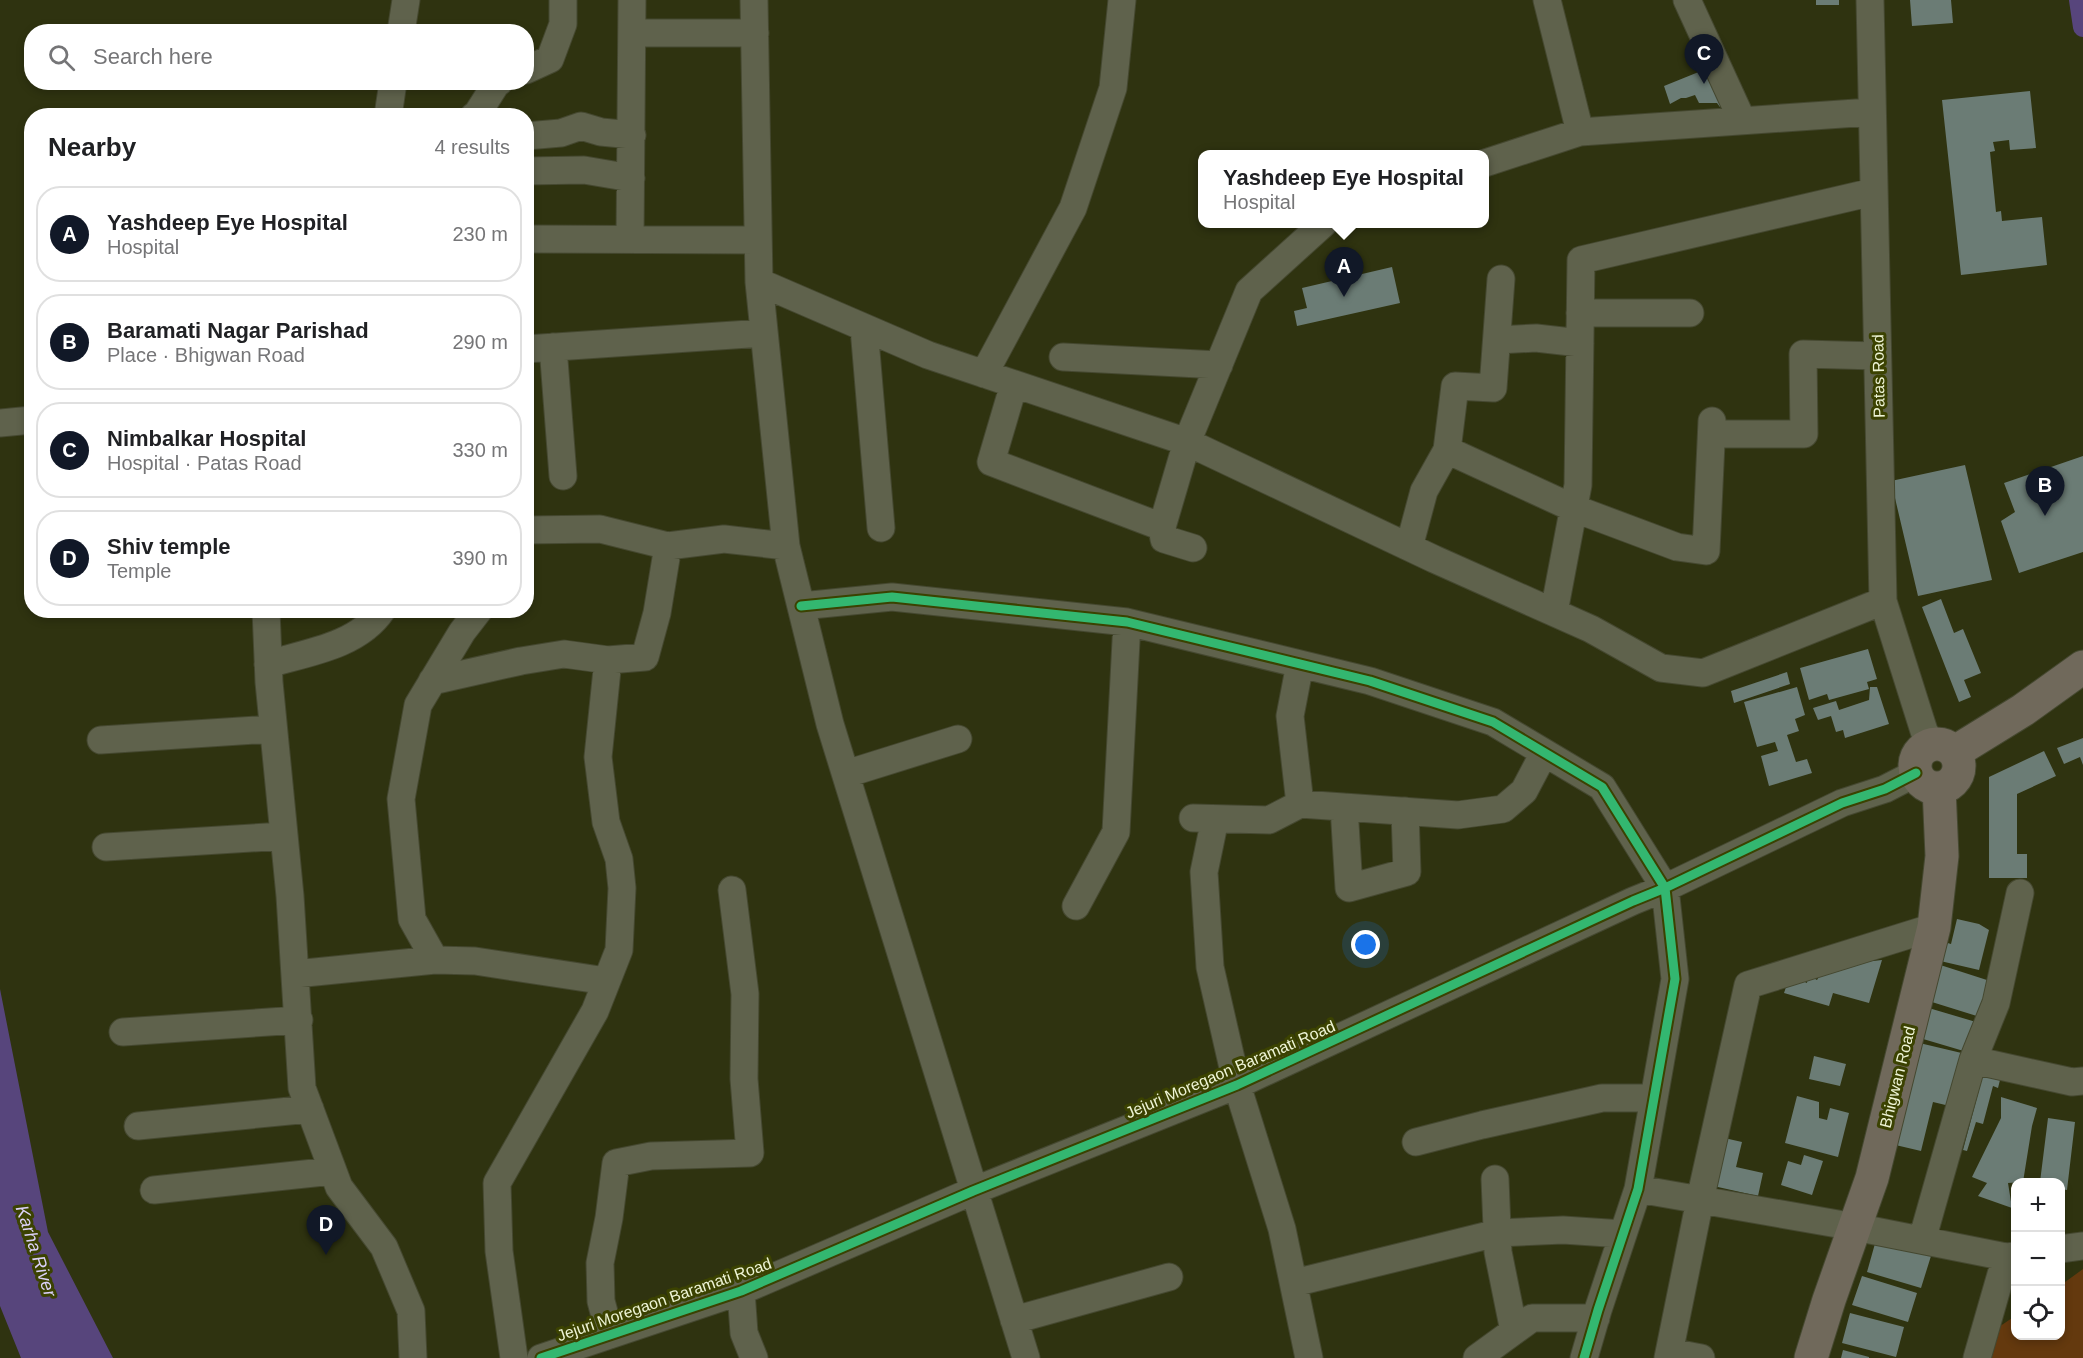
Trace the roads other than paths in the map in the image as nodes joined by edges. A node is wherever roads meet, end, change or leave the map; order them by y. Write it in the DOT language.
graph roads {
  1 [pos="406,0"];
  2 [pos="563,0"];
  3 [pos="633,0"];
  4 [pos="754,0"];
  5 [pos="1122,0"];
  6 [pos="1547,0"];
  7 [pos="1688,0"];
  8 [pos="1870,0"];
  9 [pos="402,24"];
  10 [pos="633,33"];
  11 [pos="754,33"];
  12 [pos="534,66"];
  13 [pos="392,90"];
  14 [pos="492,90"];
  15 [pos="389,108"];
  16 [pos="481,108"];
  17 [pos="1871,111"];
  18 [pos="1742,120"];
  19 [pos="1580,132"];
  20 [pos="534,135"];
  21 [pos="632,135"];
  22 [pos="1489,162"];
  23 [pos="534,171"];
  24 [pos="631,178"];
  25 [pos="1873,192"];
  26 [pos="1319,228"];
  27 [pos="534,239"];
  28 [pos="630,239"];
  29 [pos="758,240"];
  30 [pos="1501,279"];
  31 [pos="759,282"];
  32 [pos="1580,313"];
  33 [pos="1690,313"];
  34 [pos="864,328"];
  35 [pos="764,333"];
  36 [pos="1497,340"];
  37 [pos="1580,343"];
  38 [pos="553,347"];
  39 [pos="534,348"];
  40 [pos="1877,356"];
  41 [pos="1063,357"];
  42 [pos="1219,364"];
  43 [pos="984,374"];
  44 [pos="1014,384"];
  45 [pos="24,421"];
  46 [pos="0,423"];
  47 [pos="1187,442"];
  48 [pos="1447,450"];
  49 [pos="563,476"];
  50 [pos="1573,508"];
  51 [pos="1162,527"];
  52 [pos="881,528"];
  53 [pos="534,530"];
  54 [pos="668,546"];
  55 [pos="786,546"];
  56 [pos="1409,547"];
  57 [pos="1193,548"];
  58 [pos="1883,601"];
  59 [pos="801,606"];
  60 [pos="1554,612"];
  61 [pos="266,618"];
  62 [pos="376,618"];
  63 [pos="473,618"];
  64 [pos="1127,622"];
  65 [pos="608,660"];
  66 [pos="268,664"];
  67 [pos="1300,664"];
  68 [pos="2083,667"];
  69 [pos="432,681"];
  70 [pos="273,729"];
  71 [pos="958,739"];
  72 [pos="101,740"];
  73 [pos="1943,748"];
  74 [pos="1544,753"];
  75 [pos="846,774"];
  76 [pos="1927,781"];
  77 [pos="1300,804"];
  78 [pos="1344,807"];
  79 [pos="1405,811"];
  80 [pos="284,836"];
  81 [pos="106,847"];
  82 [pos="1665,888"];
  83 [pos="732,890"];
  84 [pos="2020,893"];
  85 [pos="1076,906"];
  86 [pos="1934,927"];
  87 [pos="435,960"];
  88 [pos="295,974"];
  89 [pos="606,981"];
  90 [pos="299,1020"];
  91 [pos="123,1032"];
  92 [pos="1973,1060"];
  93 [pos="2083,1082"];
  94 [pos="1238,1085"];
  95 [pos="1654,1098"];
  96 [pos="310,1109"];
  97 [pos="138,1126"];
  98 [pos="1416,1142"];
  99 [pos="333,1171"];
  100 [pos="1495,1179"];
  101 [pos="1638,1189"];
  102 [pos="154,1190"];
  103 [pos="973,1191"];
  104 [pos="1700,1200"];
  105 [pos="1855,1227"];
  106 [pos="1497,1233"];
  107 [pos="1623,1234"];
  108 [pos="1922,1240"];
  109 [pos="2083,1246"];
  110 [pos="2065,1248"];
  111 [pos="2011,1256"];
  112 [pos="1169,1277"];
  113 [pos="1293,1283"];
  114 [pos="741,1291"];
  115 [pos="1596,1318"];
  116 [pos="1014,1320"];
  117 [pos="1514,1331"];
  118 [pos="610,1335"];
  119 [pos="1669,1355"];
  120 [pos="412,1358"];
  121 [pos="514,1358"];
  122 [pos="541,1358"];
  123 [pos="754,1358"];
  124 [pos="1026,1358"];
  125 [pos="1309,1358"];
  126 [pos="1477,1358"];
  127 [pos="1584,1358"];
  128 [pos="1701,1358"];
  129 [pos="1811,1358"];
  130 [pos="1977,1358"];
  1 -- 9 [label="street"];
  2 -- 12 [label="street"];
  3 -- 10 [label="street"];
  4 -- 11 [label="street"];
  5 -- 43 [label="street"];
  6 -- 19 [label="street"];
  7 -- 18 [label="street"];
  8 -- 17 [label="street, Patas Road"];
  10 -- 11 [label="street"];
  10 -- 21 [label="street"];
  11 -- 29 [label="street"];
  13 -- 15 [label="street"];
  14 -- 16 [label="street"];
  17 -- 18 [label="street"];
  17 -- 25 [label="street, Patas Road"];
  18 -- 19 [label="street"];
  19 -- 22 [label="street"];
  20 -- 21 [label="street"];
  21 -- 24 [label="street"];
  23 -- 24 [label="street"];
  24 -- 28 [label="street"];
  25 -- 32 [label="street"];
  25 -- 40 [label="street, Patas Road"];
  26 -- 42 [label="street"];
  27 -- 28 [label="street"];
  28 -- 29 [label="street"];
  29 -- 31 [label="street"];
  30 -- 36 [label="street"];
  31 -- 34 [label="street"];
  31 -- 35 [label="street"];
  32 -- 33 [label="street"];
  32 -- 37 [label="street"];
  34 -- 43 [label="street"];
  34 -- 52 [label="street"];
  35 -- 38 [label="street"];
  35 -- 55 [label="street"];
  36 -- 37 [label="street"];
  36 -- 48 [label="street"];
  37 -- 50 [label="street"];
  38 -- 39 [label="street"];
  38 -- 49 [label="street"];
  40 -- 50 [label="street"];
  40 -- 58 [label="street, Patas Road"];
  41 -- 42 [label="street"];
  42 -- 47 [label="street"];
  43 -- 44 [label="street"];
  44 -- 47 [label="street"];
  44 -- 51 [label="street"];
  45 -- 46 [label="street"];
  47 -- 51 [label="street"];
  47 -- 56 [label="street"];
  48 -- 50 [label="street"];
  48 -- 56 [label="street"];
  50 -- 60 [label="street"];
  51 -- 57 [label="street"];
  53 -- 54 [label="street"];
  54 -- 55 [label="street"];
  54 -- 65 [label="street"];
  55 -- 59 [label="street"];
  56 -- 60 [label="street"];
  58 -- 60 [label="street"];
  58 -- 73 [label="street, Patas Road"];
  59 -- 64 [label="street"];
  59 -- 75 [label="street"];
  61 -- 66 [label="street"];
  62 -- 66 [label="street"];
  63 -- 69 [label="street"];
  64 -- 67 [label="street"];
  64 -- 85 [label="street"];
  65 -- 69 [label="street"];
  65 -- 89 [label="street"];
  66 -- 70 [label="street"];
  67 -- 74 [label="street"];
  67 -- 77 [label="street"];
  68 -- 73 [label="main road"];
  69 -- 87 [label="street"];
  70 -- 72 [label="street"];
  70 -- 80 [label="street"];
  71 -- 75 [label="street"];
  73 -- 76 [label="main road"];
  74 -- 79 [label="street"];
  74 -- 82 [label="street"];
  75 -- 103 [label="street"];
  76 -- 82 [label="street, Jejuri Moregaon Baramati Road"];
  76 -- 86 [label="main road, Bhigwan Road"];
  77 -- 78 [label="street"];
  77 -- 94 [label="street"];
  78 -- 79 [label="street"];
  78 -- 79 [label="street"];
  80 -- 81 [label="street"];
  80 -- 88 [label="street"];
  82 -- 94 [label="street, Jejuri Moregaon Baramati Road"];
  82 -- 95 [label="street"];
  83 -- 118 [label="street"];
  84 -- 92 [label="street"];
  86 -- 104 [label="street"];
  86 -- 105 [label="main road, Bhigwan Road"];
  87 -- 88 [label="street"];
  87 -- 89 [label="street"];
  88 -- 90 [label="street"];
  89 -- 121 [label="street"];
  90 -- 91 [label="street"];
  90 -- 96 [label="street"];
  92 -- 93 [label="street"];
  92 -- 108 [label="street"];
  94 -- 103 [label="street, Jejuri Moregaon Baramati Road"];
  94 -- 113 [label="street"];
  95 -- 98 [label="street"];
  95 -- 101 [label="street"];
  96 -- 97 [label="street"];
  96 -- 99 [label="street"];
  99 -- 102 [label="street"];
  99 -- 120 [label="street"];
  100 -- 106 [label="street"];
  101 -- 104 [label="street"];
  101 -- 107 [label="street"];
  103 -- 114 [label="street, Jejuri Moregaon Baramati Road"];
  103 -- 116 [label="street"];
  104 -- 105 [label="street"];
  104 -- 119 [label="street"];
  105 -- 108 [label="street"];
  105 -- 129 [label="main road, Bhigwan Road"];
  106 -- 107 [label="street"];
  106 -- 113 [label="street"];
  106 -- 117 [label="street"];
  107 -- 115 [label="street"];
  108 -- 111 [label="street"];
  109 -- 110 [label="street"];
  111 -- 130 [label="street"];
  112 -- 116 [label="street"];
  113 -- 125 [label="street"];
  114 -- 118 [label="street, Jejuri Moregaon Baramati Road"];
  114 -- 123 [label="street"];
  115 -- 117 [label="street"];
  115 -- 127 [label="street"];
  116 -- 124 [label="street"];
  117 -- 126 [label="street"];
  118 -- 122 [label="street, Jejuri Moregaon Baramati Road"];
  119 -- 128 [label="street"];
}
